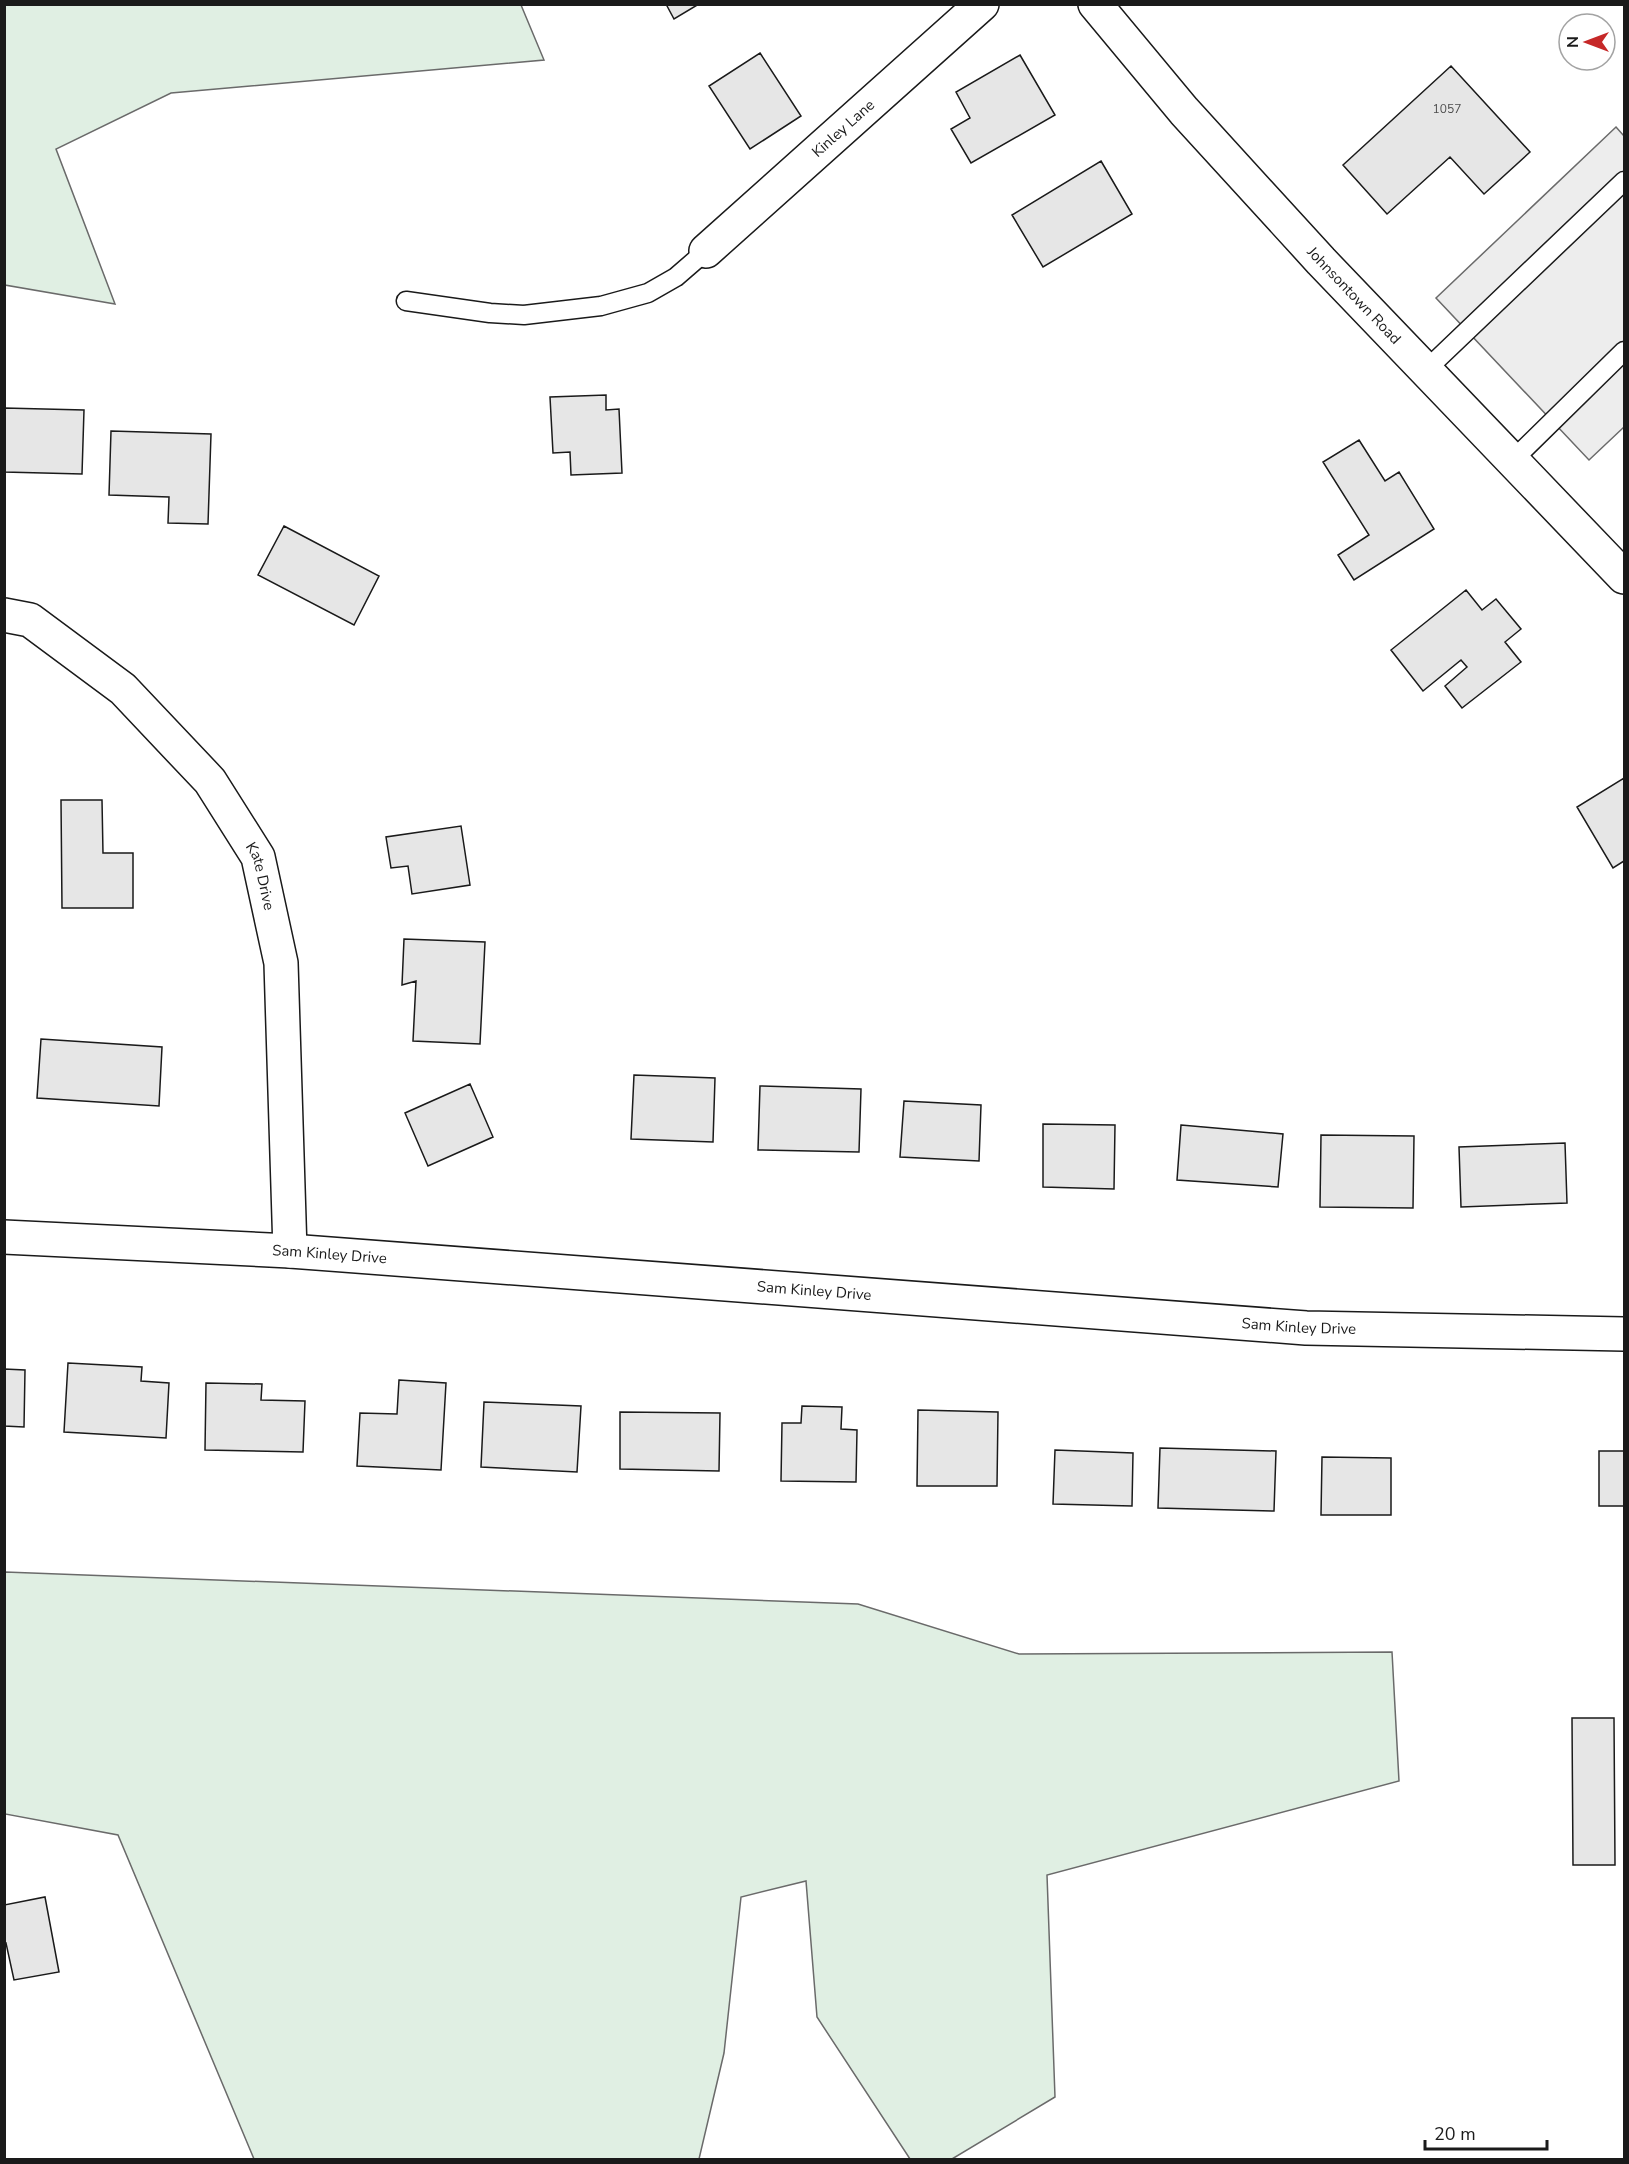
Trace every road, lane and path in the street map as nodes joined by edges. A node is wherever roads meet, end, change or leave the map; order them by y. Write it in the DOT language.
graph roads {
  1 [pos="982,4"];
  2 [pos="1095,4"];
  3 [pos="1624,181"];
  4 [pos="706,251"];
  5 [pos="406,301"];
  6 [pos="1624,351"];
  7 [pos="1426,370"];
  8 [pos="1513,460"];
  9 [pos="1624,577"];
  10 [pos="4,615"];
  11 [pos="4,1238"];
  12 [pos="290,1251"];
  13 [pos="1624,1335"];
  1 -- 4 [label="street, Kinley Lane"];
  2 -- 7 [label="street, Johnsontown Road"];
  3 -- 7 [label="lane"];
  4 -- 5 [label="lane"];
  6 -- 8 [label="lane"];
  7 -- 8 [label="street, Johnsontown Road"];
  8 -- 9 [label="street, Johnsontown Road"];
  10 -- 12 [label="street, Kate Drive"];
  11 -- 12 [label="street, Sam Kinley Drive"];
  12 -- 13 [label="street, Sam Kinley Drive"];
}
